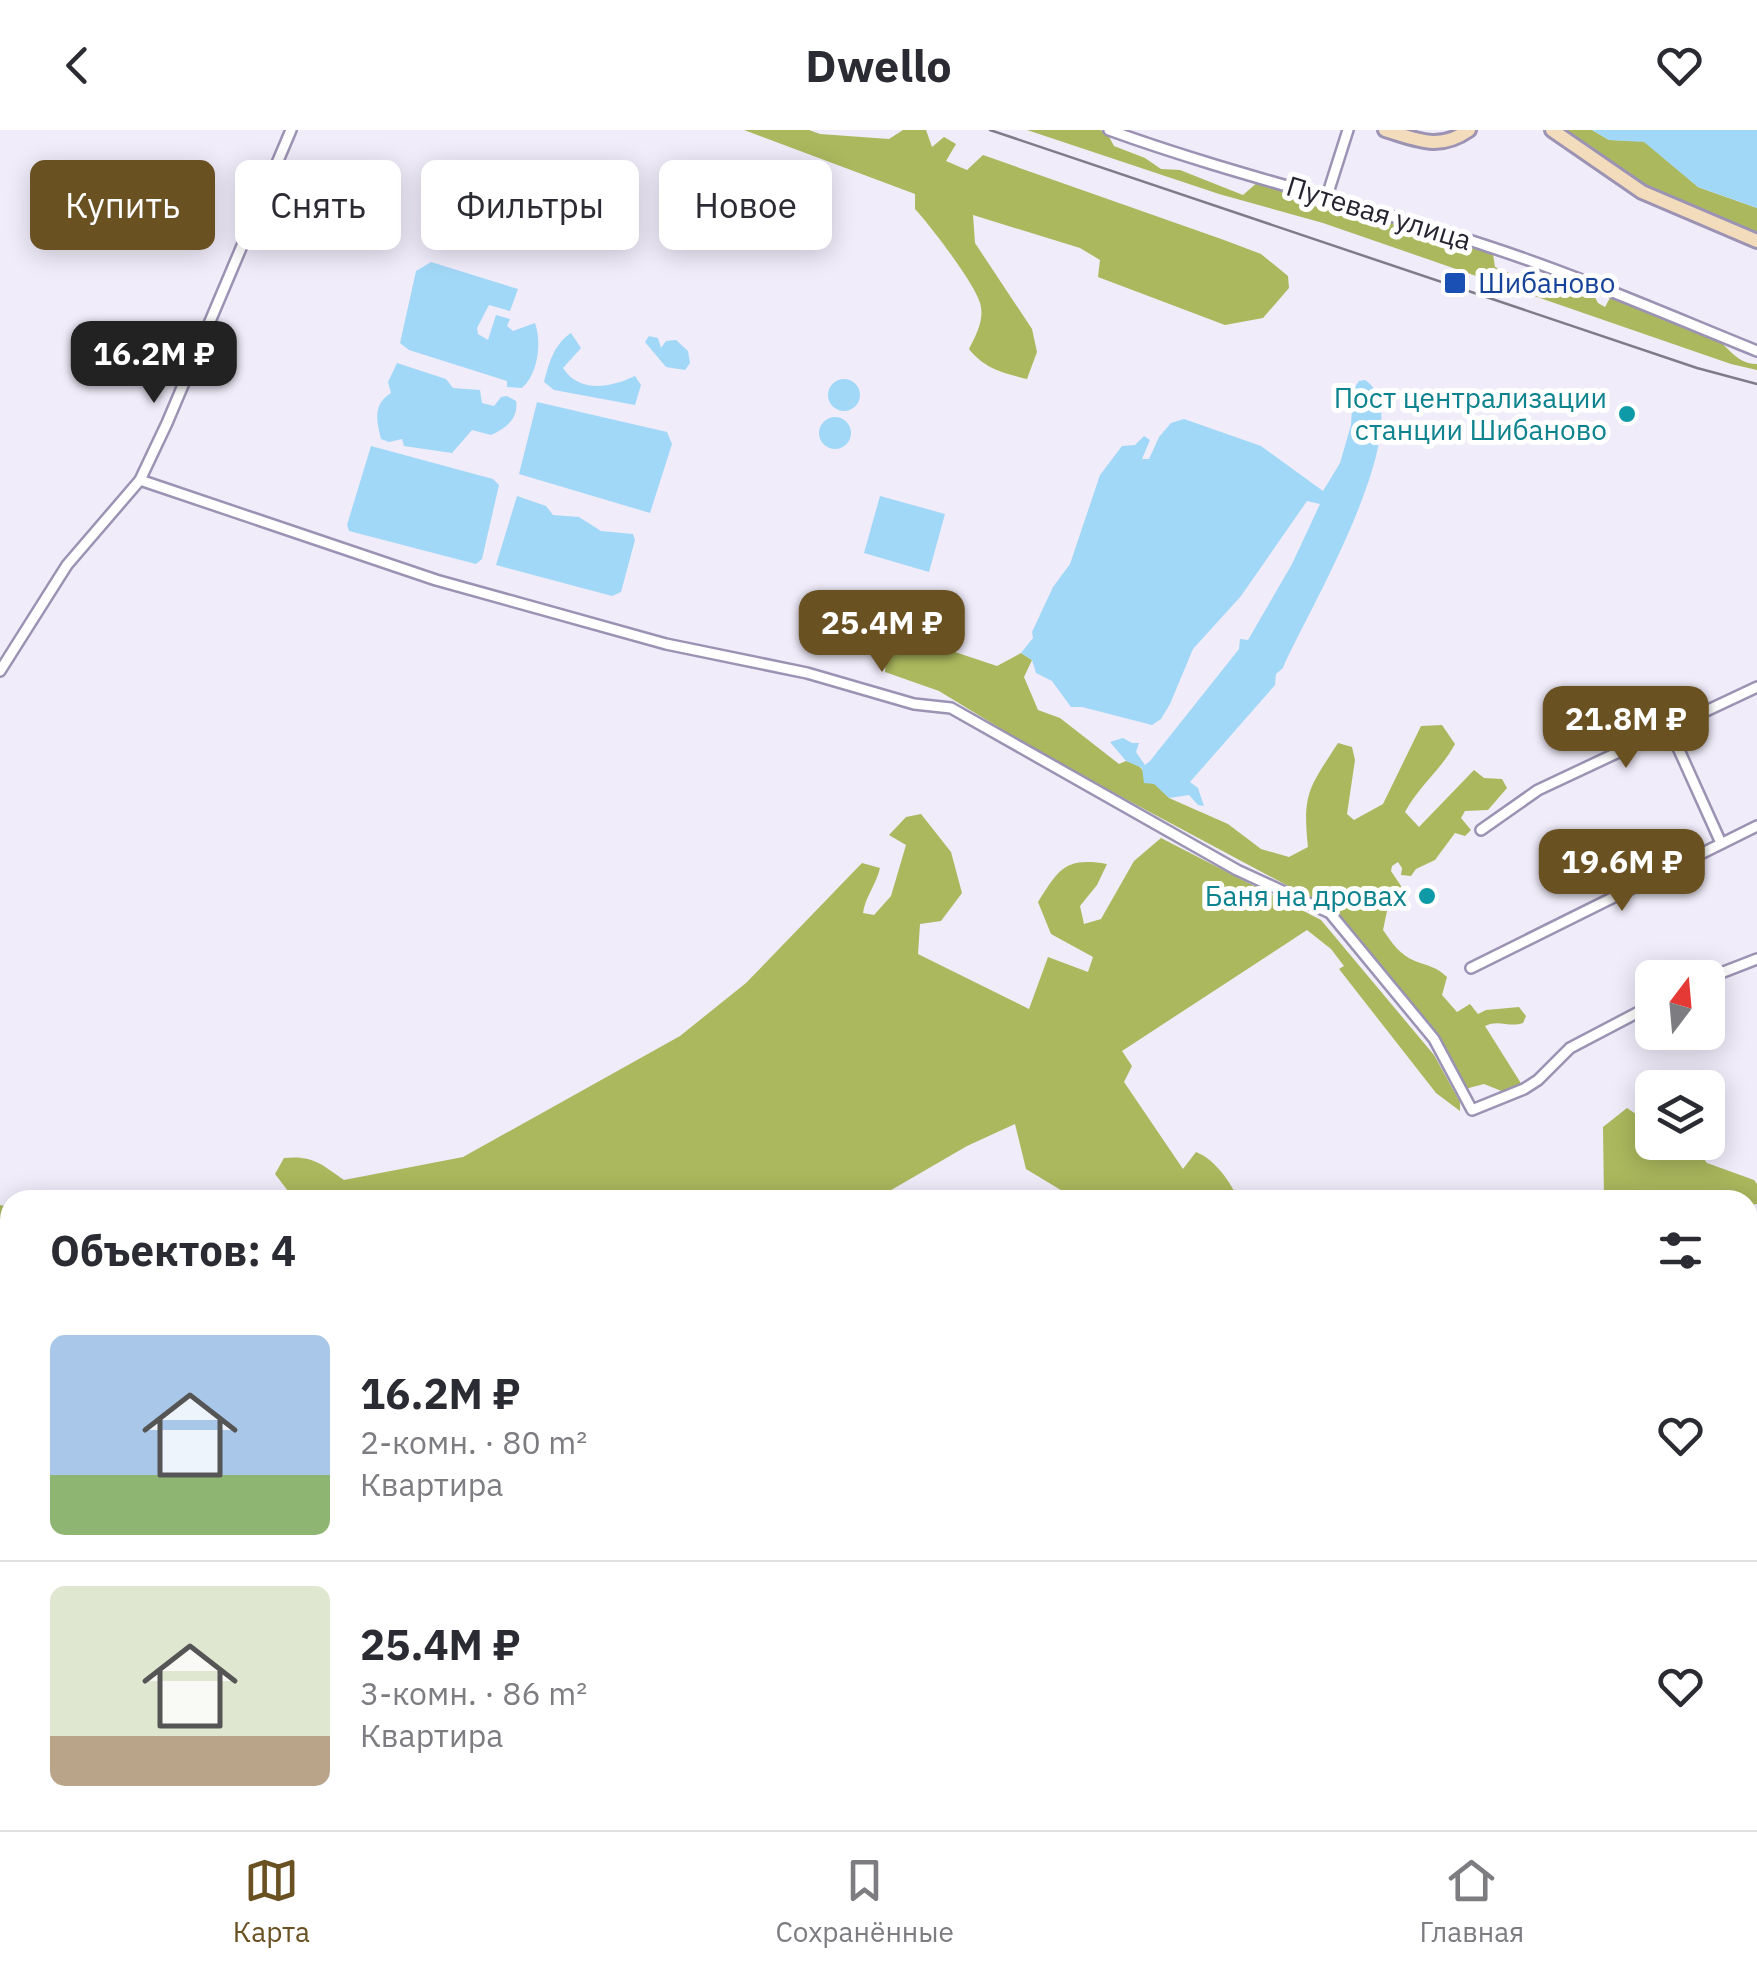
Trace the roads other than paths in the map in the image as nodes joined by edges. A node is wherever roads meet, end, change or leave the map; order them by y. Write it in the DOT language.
graph roads {
  1 [pos="291,130"];
  2 [pos="1108,130"];
  3 [pos="1348,130"];
  4 [pos="1385,130"];
  5 [pos="1470,130"];
  6 [pos="1552,130"];
  7 [pos="1327,196"];
  8 [pos="1757,241"];
  9 [pos="1757,351"];
  10 [pos="140,480"];
  11 [pos="0,671"];
  12 [pos="1757,688"];
  13 [pos="1670,730"];
  14 [pos="1757,826"];
  15 [pos="1481,830"];
  16 [pos="1721,843"];
  17 [pos="1757,959"];
  18 [pos="1471,968"];
  19 [pos="1725,971"];
  20 [pos="1635,1015"];
  1 -- 10 [label="street"];
  2 -- 7 [label="street, Путевая улица"];
  3 -- 7 [label="street"];
  4 -- 5 [label="street"];
  6 -- 8 [label="street"];
  7 -- 9 [label="street, Путевая улица"];
  10 -- 11 [label="street"];
  10 -- 20 [label="street"];
  12 -- 13 [label="street"];
  13 -- 15 [label="street"];
  13 -- 16 [label="street"];
  14 -- 16 [label="street"];
  16 -- 18 [label="street"];
  17 -- 19 [label="street"];
}
